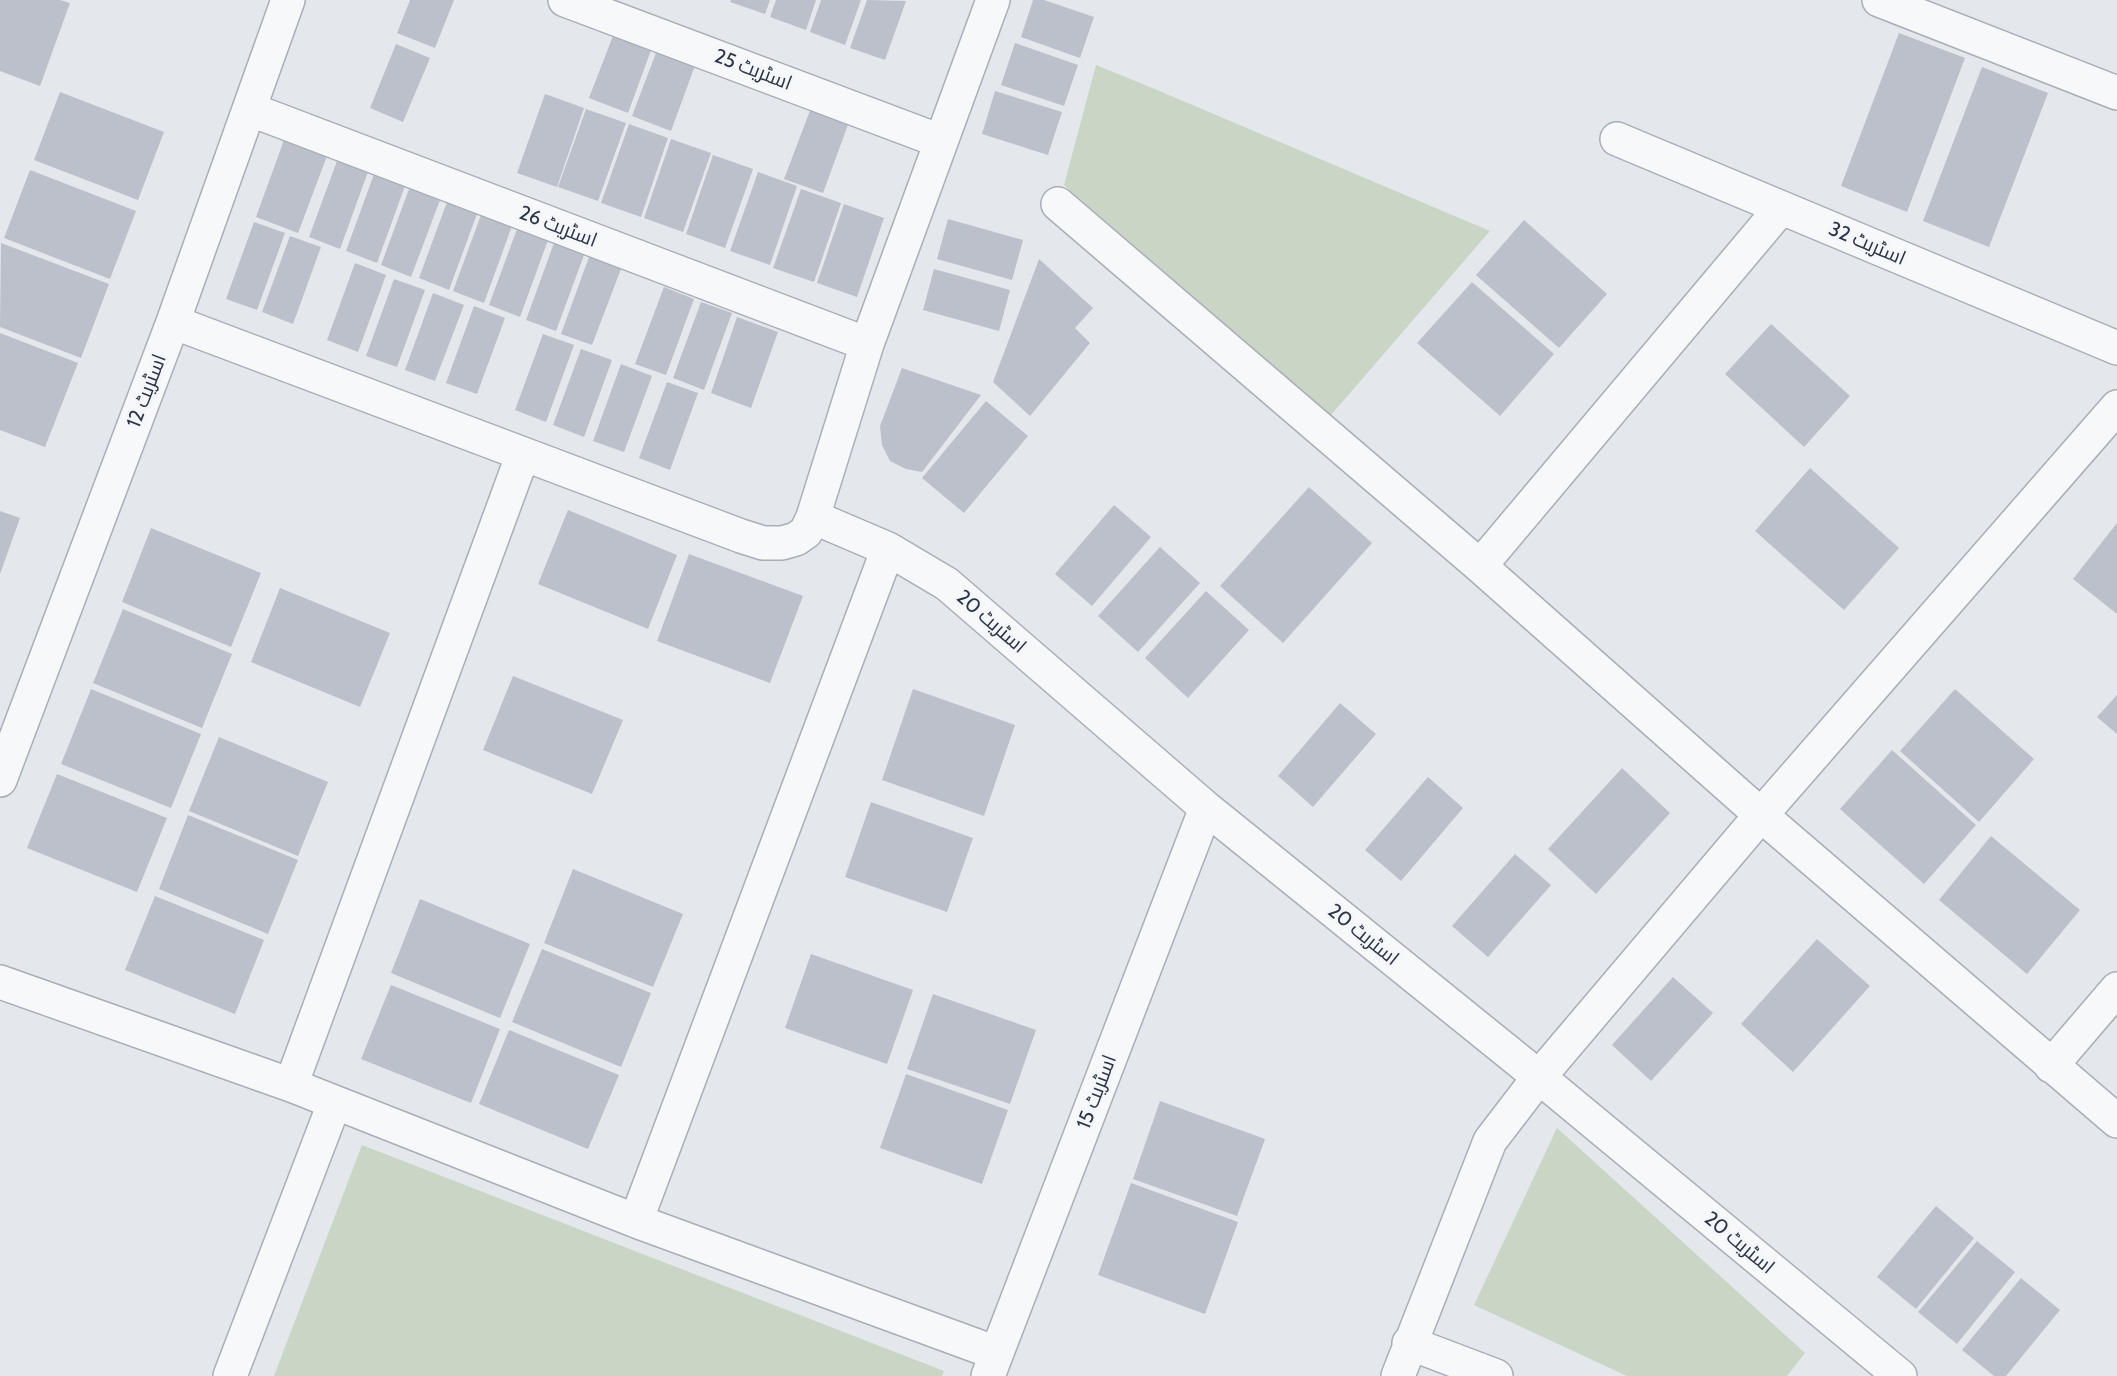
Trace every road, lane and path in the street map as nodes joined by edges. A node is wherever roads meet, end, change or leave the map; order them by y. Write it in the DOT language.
graph roads {
  1 [pos="288,0"];
  2 [pos="565,0"];
  3 [pos="993,0"];
  4 [pos="1879,0"];
  5 [pos="2117,93"];
  6 [pos="249,110"];
  7 [pos="1617,139"];
  8 [pos="940,141"];
  9 [pos="1058,204"];
  10 [pos="1781,208"];
  11 [pos="173,322"];
  12 [pos="867,344"];
  13 [pos="2117,348"];
  14 [pos="2117,407"];
  15 [pos="523,454"];
  16 [pos="813,517"];
  17 [pos="888,549"];
  18 [pos="1480,566"];
  19 [pos="0,780"];
  20 [pos="1206,808"];
  21 [pos="1761,815"];
  22 [pos="0,982"];
  23 [pos="2117,989"];
  24 [pos="2051,1066"];
  25 [pos="1539,1077"];
  26 [pos="291,1085"];
  27 [pos="334,1104"];
  28 [pos="2117,1121"];
  29 [pos="636,1221"];
  30 [pos="1410,1343"];
  31 [pos="992,1365"];
  32 [pos="230,1376"];
  33 [pos="1398,1376"];
  34 [pos="1496,1376"];
  35 [pos="1900,1376"];
  1 -- 6 [label="street, اسٹریٹ 12"];
  2 -- 8 [label="street, اسٹریٹ 25"];
  3 -- 8 [label="street"];
  4 -- 5 [label="street"];
  6 -- 11 [label="street, اسٹریٹ 12"];
  6 -- 12 [label="street, اسٹریٹ 26"];
  7 -- 10 [label="street, اسٹریٹ 32"];
  8 -- 12 [label="street"];
  9 -- 18 [label="street"];
  10 -- 13 [label="street, اسٹریٹ 32"];
  10 -- 18 [label="street"];
  11 -- 15 [label="street"];
  11 -- 19 [label="street, اسٹریٹ 12"];
  12 -- 16 [label="street"];
  14 -- 21 [label="street"];
  15 -- 16 [label="street"];
  15 -- 26 [label="street"];
  16 -- 17 [label="street, اسٹریٹ 20"];
  17 -- 20 [label="street, اسٹریٹ 20"];
  17 -- 29 [label="street"];
  18 -- 21 [label="street"];
  20 -- 25 [label="street, اسٹریٹ 20"];
  20 -- 31 [label="street, اسٹریٹ 15"];
  21 -- 24 [label="street"];
  21 -- 25 [label="street"];
  22 -- 26 [label="street"];
  23 -- 24 [label="street"];
  24 -- 28 [label="street"];
  25 -- 30 [label="street"];
  25 -- 35 [label="street, اسٹریٹ 20"];
  26 -- 27 [label="street"];
  27 -- 29 [label="street"];
  27 -- 32 [label="street"];
  29 -- 31 [label="street"];
  30 -- 33 [label="street"];
  30 -- 34 [label="street"];
}
